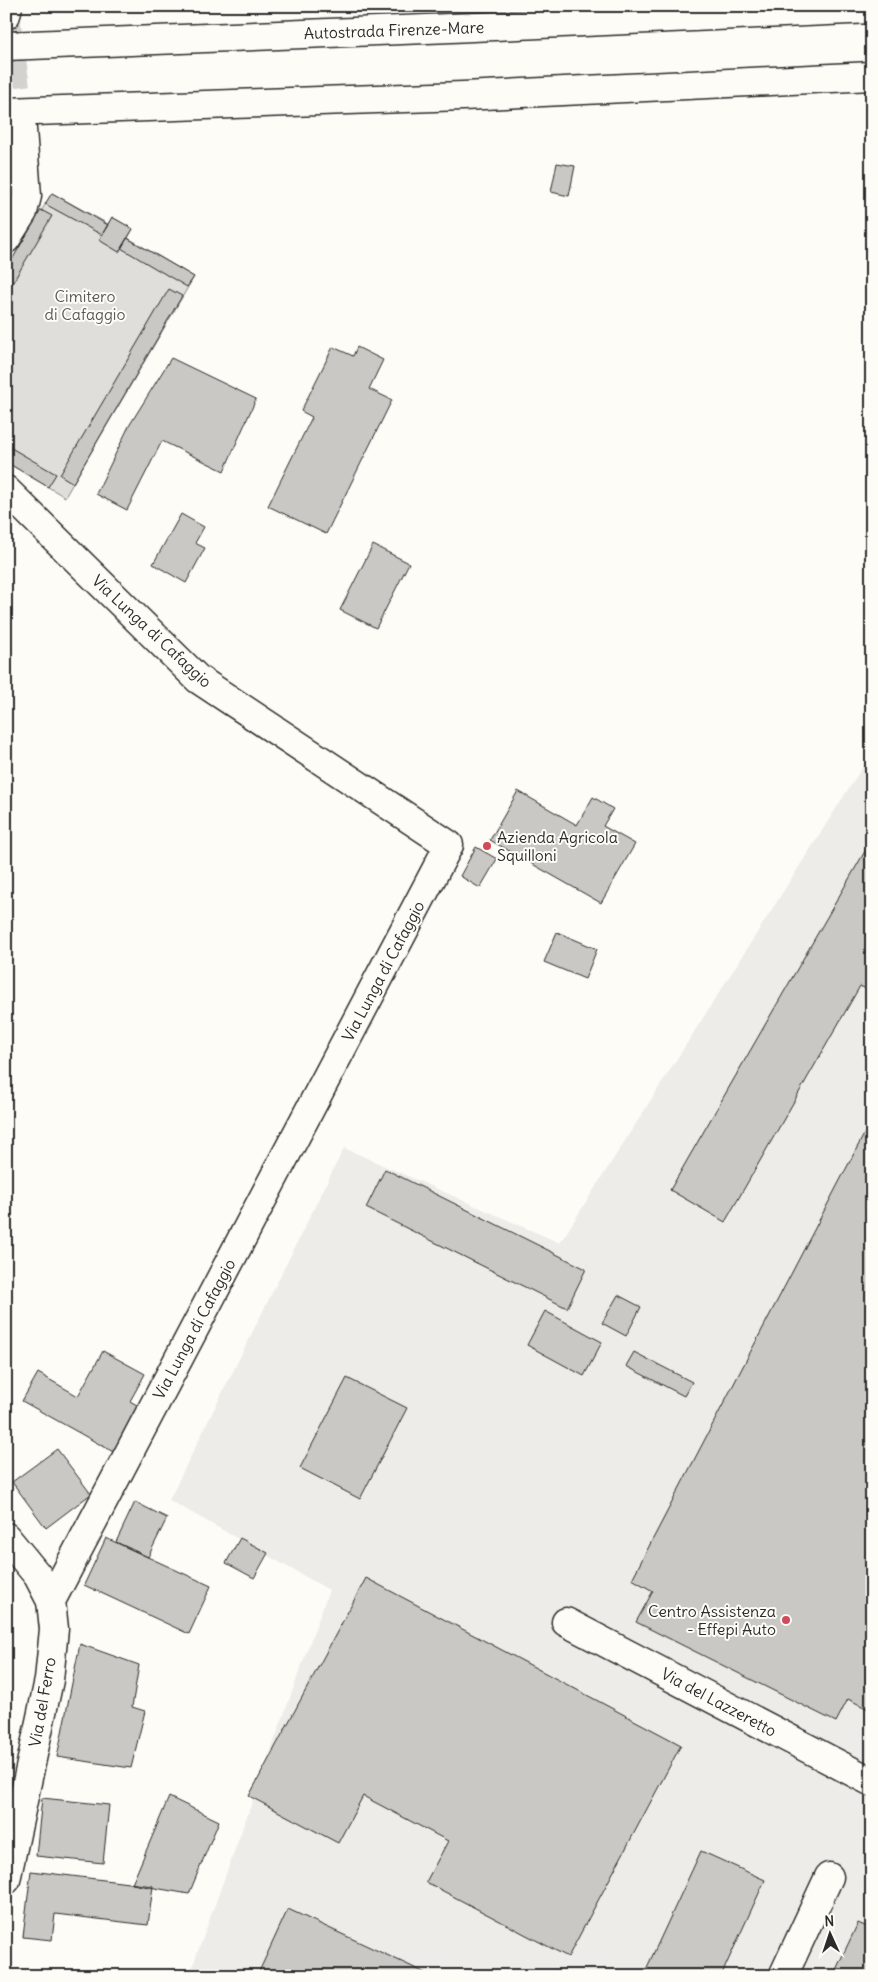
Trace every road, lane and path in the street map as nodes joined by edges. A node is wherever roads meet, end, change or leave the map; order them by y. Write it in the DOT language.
graph roads {
  1 [pos="8,6"];
  2 [pos="872,9"];
  3 [pos="6,15"];
  4 [pos="6,46"];
  5 [pos="872,76"];
  6 [pos="14,121"];
  7 [pos="6,239"];
  8 [pos="6,490"];
  9 [pos="6,1537"];
  10 [pos="51,1601"];
  11 [pos="566,1622"];
  12 [pos="872,1782"];
  13 [pos="830,1877"];
  14 [pos="6,1880"];
  15 [pos="783,1976"];
  1 -- 3 [label="main road"];
  2 -- 4 [label="main road, Autostrada Firenze-Mare"];
  5 -- 6 [label="main road"];
  6 -- 7 [label="main road"];
  8 -- 10 [label="main road, Via Lunga di Cafaggio"];
  9 -- 10 [label="main road, Via del Ferro"];
  10 -- 14 [label="main road, Via del Ferro"];
  11 -- 12 [label="main road, Via del Lazzeretto"];
  13 -- 15 [label="main road"];
}
